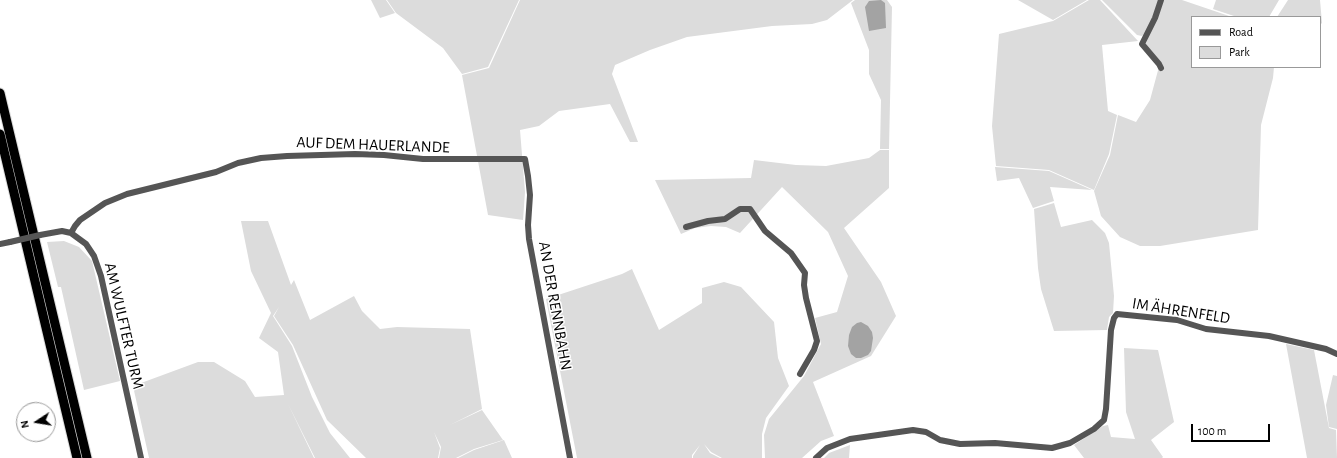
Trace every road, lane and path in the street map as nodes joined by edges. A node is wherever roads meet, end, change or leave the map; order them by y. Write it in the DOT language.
graph roads {
  1 [pos="1161,0"];
  2 [pos="1161,68"];
  3 [pos="0,93"];
  4 [pos="0,134"];
  5 [pos="525,159"];
  6 [pos="686,227"];
  7 [pos="71,233"];
  8 [pos="0,244"];
  9 [pos="1337,354"];
  10 [pos="800,374"];
  11 [pos="77,458"];
  12 [pos="87,458"];
  13 [pos="141,458"];
  14 [pos="570,458"];
  15 [pos="816,458"];
  1 -- 2 [label="street"];
  3 -- 12 [label="highway"];
  4 -- 11 [label="highway"];
  5 -- 7 [label="street, AUF DEM HAUERLANDE"];
  5 -- 14 [label="street, AN DER RENNBAHN"];
  6 -- 10 [label="street"];
  7 -- 8 [label="street, bridge"];
  7 -- 13 [label="street, AM WULFTER TURM"];
  9 -- 15 [label="street, IM ÄHRENFELD"];
}
